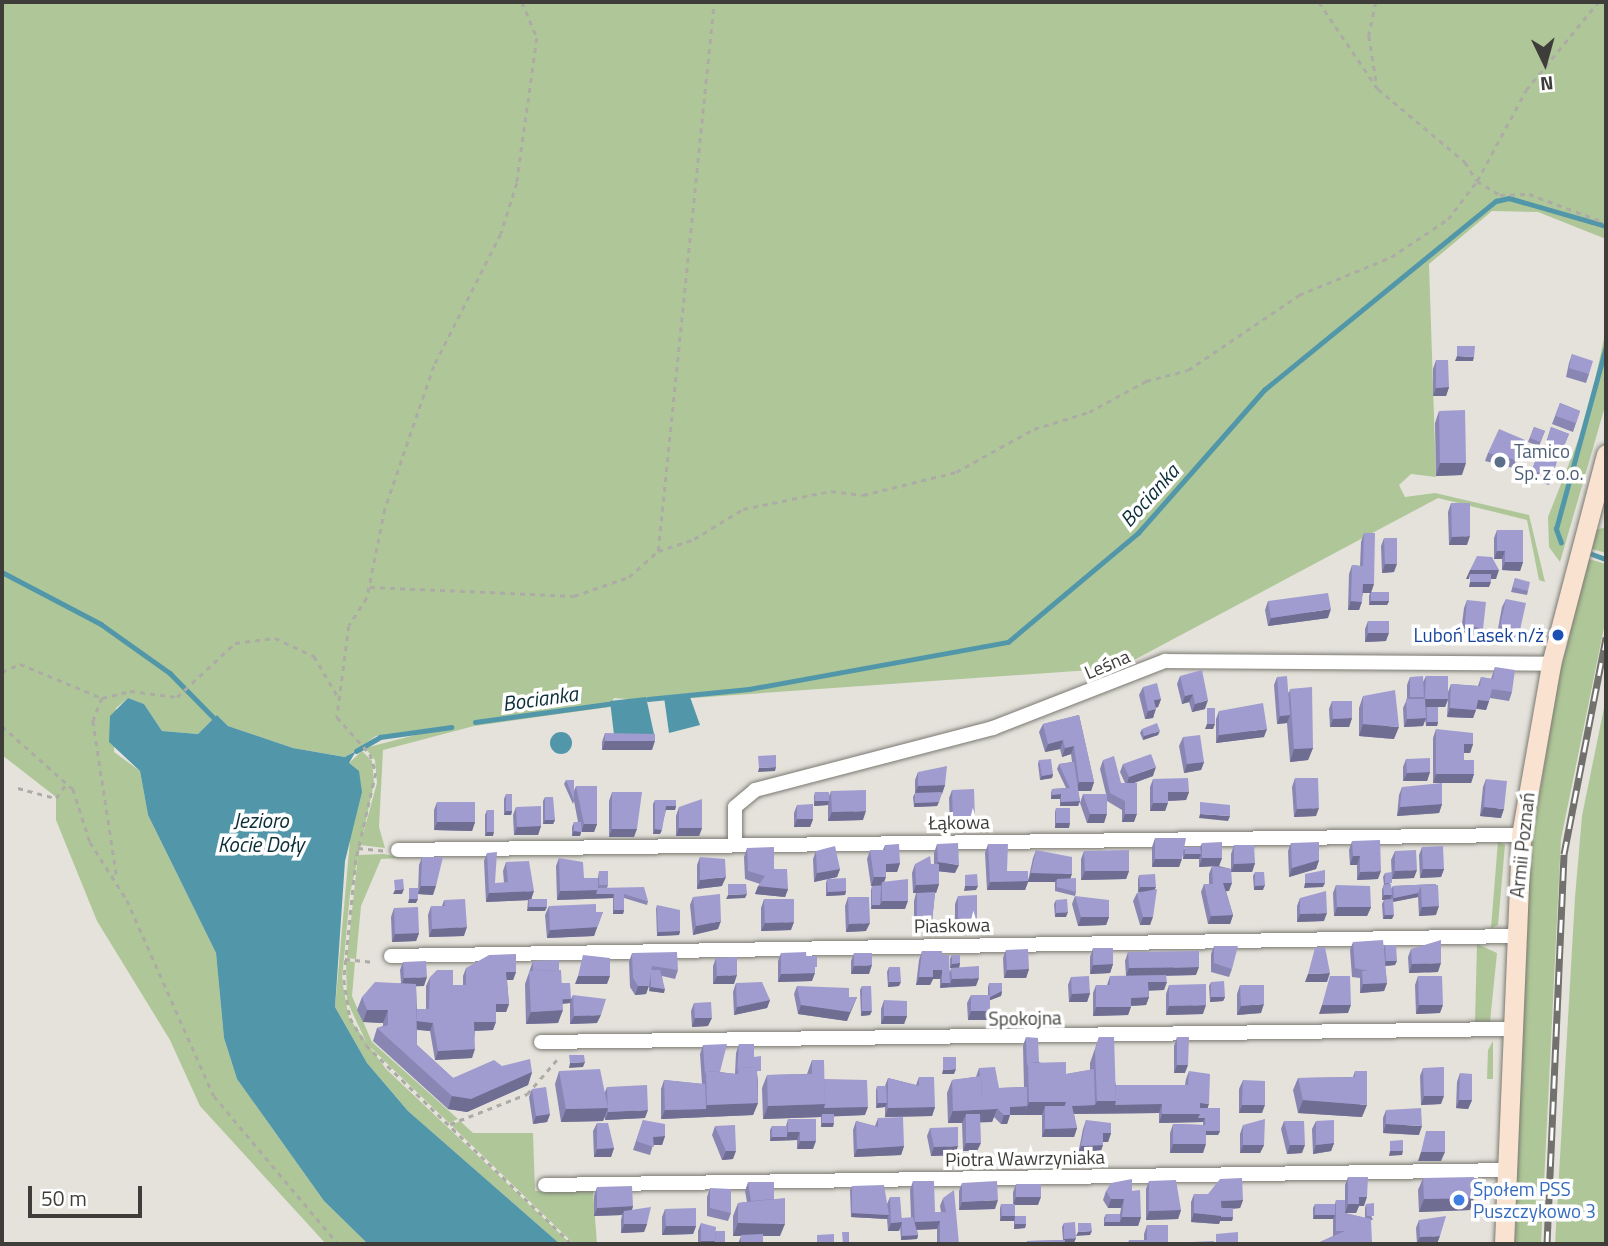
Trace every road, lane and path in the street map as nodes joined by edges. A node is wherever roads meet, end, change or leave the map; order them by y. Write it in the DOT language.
graph roads {
  1 [pos="522,2"];
  2 [pos="714,2"];
  3 [pos="1319,2"];
  4 [pos="1376,2"];
  5 [pos="1598,2"];
  6 [pos="1378,89"];
  7 [pos="1477,181"];
  8 [pos="1606,223"];
  9 [pos="1606,454"];
  10 [pos="658,551"];
  11 [pos="370,587"];
  12 [pos="1550,664"];
  13 [pos="2,672"];
  14 [pos="337,695"];
  15 [pos="102,698"];
  16 [pos="2,726"];
  17 [pos="66,784"];
  18 [pos="18,788"];
  19 [pos="1521,835"];
  20 [pos="735,844"];
  21 [pos="358,848"];
  22 [pos="391,851"];
  23 [pos="118,881"];
  24 [pos="1513,936"];
  25 [pos="391,956"];
  26 [pos="345,959"];
  27 [pos="374,962"];
  28 [pos="1510,1029"];
  29 [pos="541,1042"];
  30 [pos="560,1042"];
  31 [pos="449,1124"];
  32 [pos="1506,1170"];
  33 [pos="545,1185"];
  34 [pos="338,1244"];
  35 [pos="572,1244"];
  36 [pos="1504,1244"];
  1 -- 11 [label="path"];
  2 -- 10 [label="path"];
  3 -- 6 [label="path"];
  4 -- 6 [label="path"];
  5 -- 7 [label="path"];
  6 -- 7 [label="path"];
  7 -- 8 [label="path"];
  7 -- 10 [label="path"];
  9 -- 12 [label="main road, Armii Poznań"];
  10 -- 11 [label="path"];
  11 -- 14 [label="path"];
  12 -- 19 [label="main road, Armii Poznań"];
  12 -- 20 [label="street, Leśna"];
  13 -- 15 [label="path"];
  14 -- 15 [label="path"];
  14 -- 21 [label="path"];
  15 -- 23 [label="path"];
  16 -- 17 [label="path"];
  17 -- 18 [label="path"];
  17 -- 23 [label="path"];
  19 -- 20 [label="street, Łąkowa"];
  19 -- 24 [label="main road, Armii Poznań"];
  20 -- 22 [label="street, Łąkowa"];
  21 -- 22 [label="path"];
  21 -- 26 [label="path"];
  23 -- 34 [label="path"];
  24 -- 25 [label="street, Piaskowa"];
  24 -- 28 [label="main road, Armii Poznań"];
  26 -- 27 [label="path"];
  26 -- 31 [label="path"];
  28 -- 30 [label="street, Spokojna"];
  28 -- 32 [label="main road, Armii Poznań"];
  29 -- 30 [label="street, Spokojna"];
  30 -- 31 [label="path"];
  31 -- 35 [label="path"];
  32 -- 33 [label="street, Piotra Wawrzyniaka"];
  32 -- 36 [label="main road, Armii Poznań"];
}
